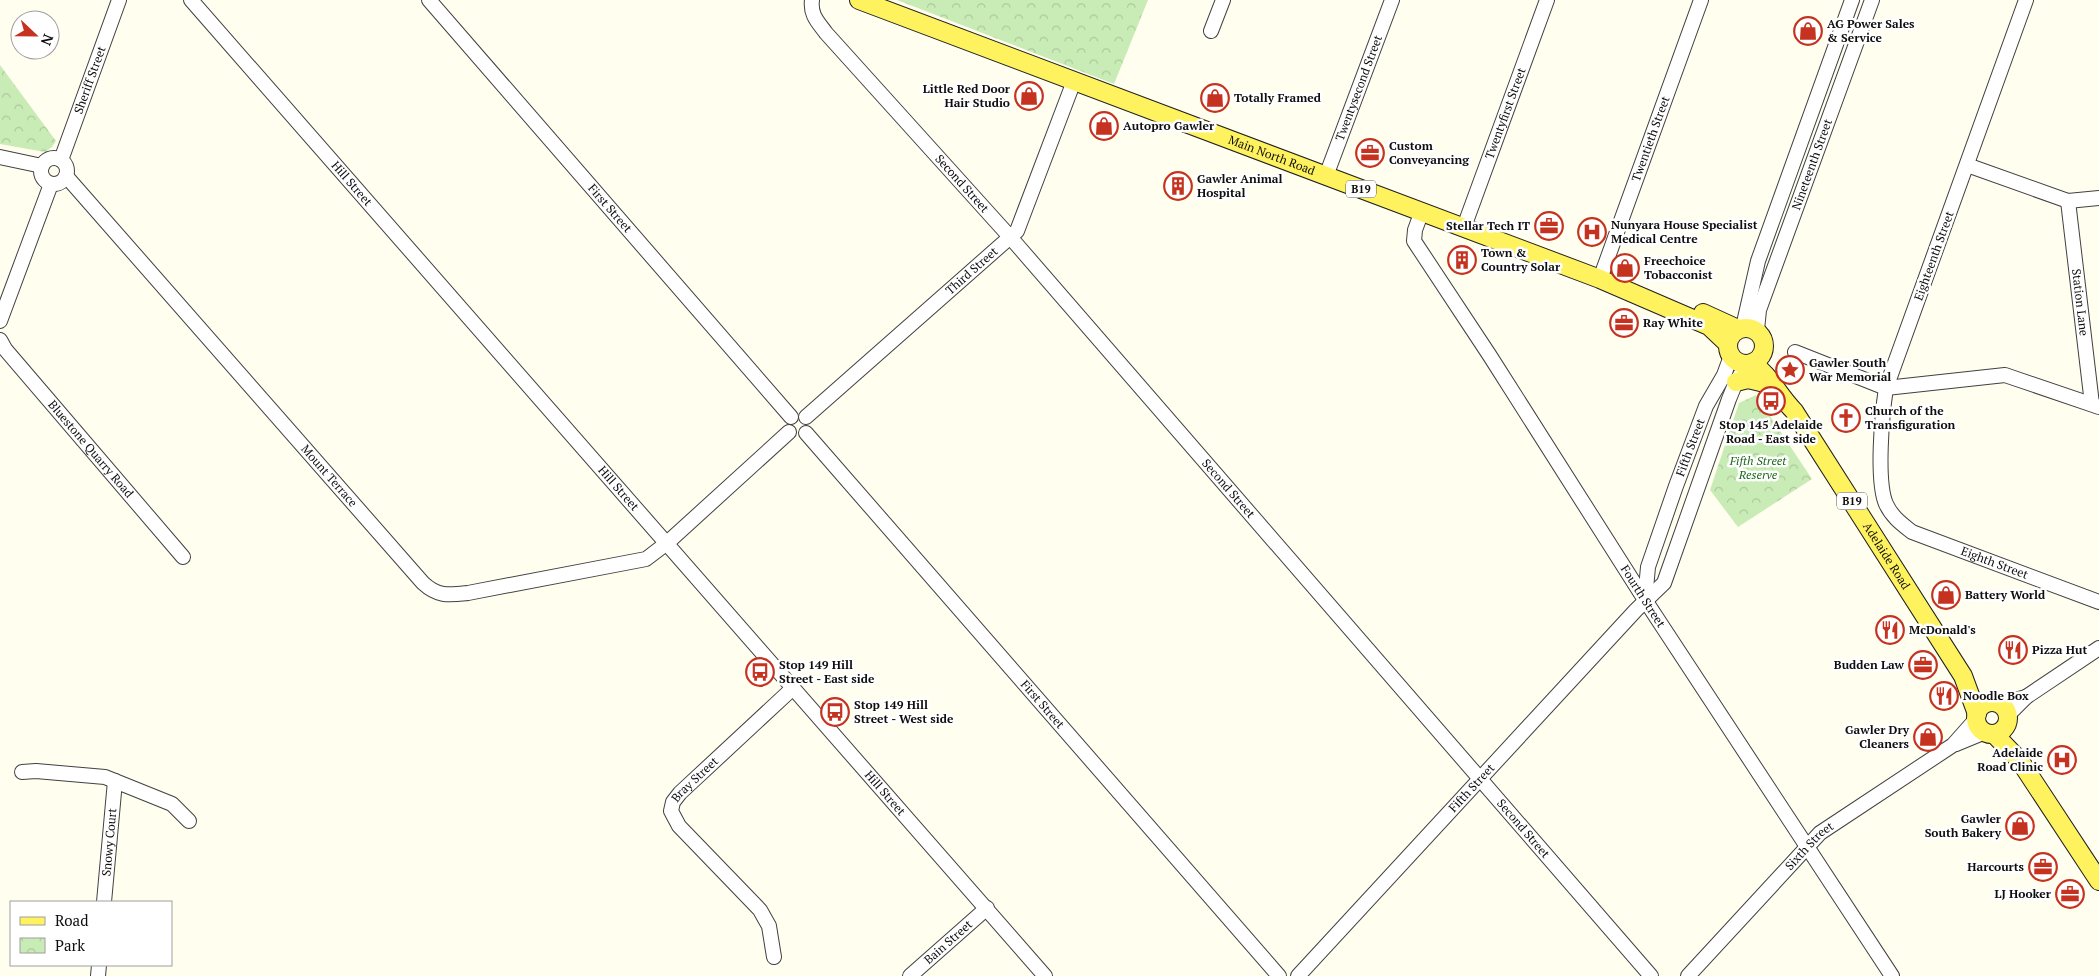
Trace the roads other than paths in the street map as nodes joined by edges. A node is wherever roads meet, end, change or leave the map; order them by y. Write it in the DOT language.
graph roads {
  1 [pos="119,0"];
  2 [pos="192,0"];
  3 [pos="429,0"];
  4 [pos="812,0"];
  5 [pos="859,0"];
  6 [pos="1223,0"];
  7 [pos="1392,0"];
  8 [pos="1547,0"];
  9 [pos="1701,0"];
  10 [pos="1852,0"];
  11 [pos="1872,0"];
  12 [pos="2026,0"];
  13 [pos="1212,31"];
  14 [pos="1074,81"];
  15 [pos="0,157"];
  16 [pos="61,160"];
  17 [pos="1967,165"];
  18 [pos="42,166"];
  19 [pos="66,176"];
  20 [pos="1326,176"];
  21 [pos="51,184"];
  22 [pos="2099,198"];
  23 [pos="2068,201"];
  24 [pos="1422,211"];
  25 [pos="1464,227"];
  26 [pos="1011,238"];
  27 [pos="1600,279"];
  28 [pos="0,321"];
  29 [pos="1746,329"];
  30 [pos="0,340"];
  31 [pos="1795,352"];
  32 [pos="1744,356"];
  33 [pos="1736,382"];
  34 [pos="1773,385"];
  35 [pos="1886,388"];
  36 [pos="2096,406"];
  37 [pos="1794,410"];
  38 [pos="791,417"];
  39 [pos="806,417"];
  40 [pos="789,432"];
  41 [pos="806,433"];
  42 [pos="1894,517"];
  43 [pos="667,543"];
  44 [pos="183,557"];
  45 [pos="1645,600"];
  46 [pos="2099,602"];
  47 [pos="2099,648"];
  48 [pos="793,688"];
  49 [pos="1992,718"];
  50 [pos="22,772"];
  51 [pos="1480,779"];
  52 [pos="115,781"];
  53 [pos="189,821"];
  54 [pos="1807,845"];
  55 [pos="2099,881"];
  56 [pos="104,901"];
  57 [pos="987,908"];
  58 [pos="774,957"];
  59 [pos="910,976"];
  60 [pos="1045,976"];
  61 [pos="1278,976"];
  62 [pos="1298,976"];
  63 [pos="1651,976"];
  64 [pos="1688,976"];
  65 [pos="1892,976"];
  1 -- 16 [label="street, Sheriff Street"];
  2 -- 43 [label="street, Hill Street"];
  3 -- 38 [label="street, First Street"];
  4 -- 26 [label="street, Second Street"];
  5 -- 14 [label="main road, Main North Road / B19"];
  6 -- 13 [label="street"];
  7 -- 20 [label="street, Twentysecond Street"];
  8 -- 25 [label="street, Twentyfirst Street"];
  9 -- 27 [label="street, Twentieth Street"];
  10 -- 29 [label="street, Nineteenth Street"];
  11 -- 29 [label="street, Nineteenth Street"];
  12 -- 17 [label="street, Eighteenth Street"];
  14 -- 20 [label="main road, Main North Road / B19"];
  14 -- 26 [label="street, Third Street"];
  15 -- 18 [label="street"];
  16 -- 18 [label="street"];
  16 -- 19 [label="street"];
  17 -- 23 [label="street"];
  17 -- 35 [label="street, Eighteenth Street"];
  18 -- 21 [label="street"];
  19 -- 21 [label="street"];
  19 -- 43 [label="street, Mount Terrace"];
  20 -- 24 [label="main road, Main North Road / B19"];
  21 -- 28 [label="street"];
  22 -- 23 [label="street"];
  23 -- 36 [label="street, Station Lane"];
  24 -- 25 [label="main road, Main North Road / B19"];
  24 -- 45 [label="street, Fourth Street"];
  25 -- 27 [label="main road, Main North Road / B19"];
  26 -- 39 [label="street, Third Street"];
  26 -- 51 [label="street, Second Street"];
  27 -- 29 [label="main road, B19"];
  27 -- 32 [label="main road, Adelaide Road / B19"];
  29 -- 32 [label="main road"];
  29 -- 32 [label="main road, B19"];
  30 -- 44 [label="street, Bluestone Quarry Road"];
  31 -- 35 [label="street"];
  32 -- 33 [label="street, Fifth Street"];
  32 -- 34 [label="main road, Adelaide Road / B19"];
  32 -- 37 [label="main road, Adelaide Road / B19"];
  32 -- 45 [label="street, Fifth Street"];
  33 -- 34 [label="main road"];
  33 -- 45 [label="street, Fifth Street"];
  34 -- 37 [label="main road, Adelaide Road / B19"];
  35 -- 36 [label="street"];
  35 -- 42 [label="street, Eighteenth Street"];
  37 -- 49 [label="main road, Adelaide Road / B19"];
  38 -- 39 [label="street"];
  38 -- 40 [label="street"];
  39 -- 41 [label="street"];
  40 -- 41 [label="street"];
  40 -- 43 [label="street"];
  41 -- 61 [label="street, First Street"];
  42 -- 46 [label="street, Eighth Street"];
  43 -- 48 [label="street, Hill Street"];
  45 -- 51 [label="street, Fifth Street"];
  45 -- 54 [label="street, Fourth Street"];
  47 -- 49 [label="street"];
  48 -- 57 [label="street, Hill Street"];
  48 -- 58 [label="street, Bray Street"];
  49 -- 54 [label="street, Sixth Street"];
  49 -- 55 [label="main road, Adelaide Road / B19"];
  50 -- 52 [label="street"];
  51 -- 62 [label="street, Fifth Street"];
  51 -- 63 [label="street, Second Street"];
  52 -- 53 [label="street"];
  52 -- 56 [label="street, Snowy Court"];
  54 -- 64 [label="street, Sixth Street"];
  54 -- 65 [label="street, Fourth Street"];
  57 -- 59 [label="street, Bain Street"];
  57 -- 60 [label="street, Hill Street"];
}
